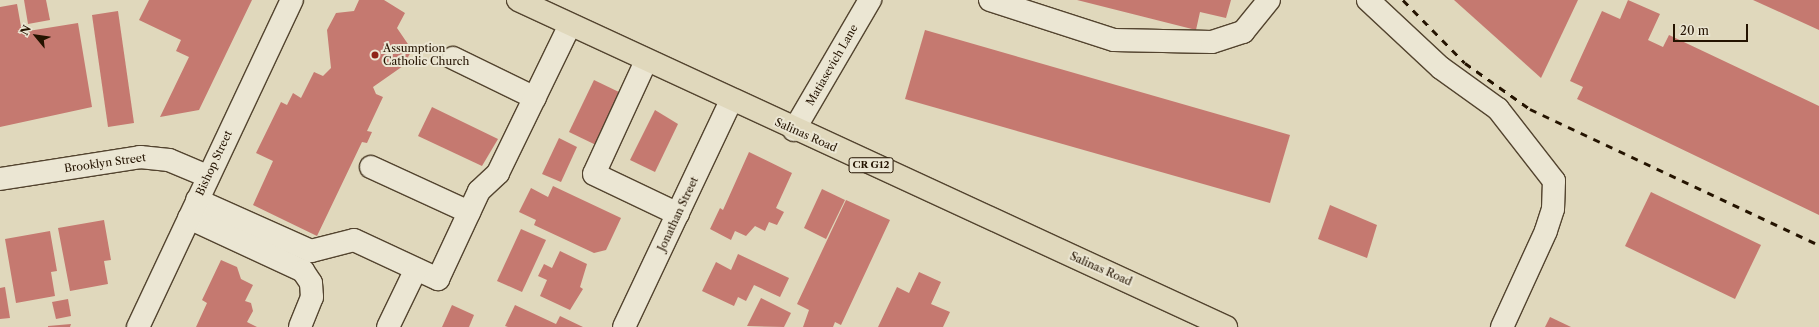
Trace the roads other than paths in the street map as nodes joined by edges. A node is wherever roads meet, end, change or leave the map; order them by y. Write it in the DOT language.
graph roads {
  1 [pos="292,0"];
  2 [pos="518,0"];
  3 [pos="870,0"];
  4 [pos="990,0"];
  5 [pos="1269,0"];
  6 [pos="1368,0"];
  7 [pos="570,25"];
  8 [pos="453,58"];
  9 [pos="646,61"];
  10 [pos="535,98"];
  11 [pos="731,101"];
  12 [pos="794,130"];
  13 [pos="372,167"];
  14 [pos="207,176"];
  15 [pos="0,179"];
  16 [pos="193,209"];
  17 [pos="469,212"];
  18 [pos="678,214"];
  19 [pos="416,269"];
  20 [pos="138,327"];
  21 [pos="300,327"];
  22 [pos="388,327"];
  23 [pos="624,327"];
  24 [pos="1226,327"];
  25 [pos="1502,327"];
  1 -- 14 [label="street, Bishop Street"];
  2 -- 7 [label="main road, Salinas Road / CR G12"];
  3 -- 12 [label="street, Matiasevich Lane"];
  4 -- 5 [label="street"];
  6 -- 25 [label="street"];
  7 -- 9 [label="main road, Salinas Road / CR G12"];
  7 -- 10 [label="street"];
  8 -- 10 [label="street"];
  9 -- 11 [label="main road, Salinas Road / CR G12"];
  9 -- 18 [label="street"];
  10 -- 17 [label="street"];
  11 -- 12 [label="main road, Salinas Road / CR G12"];
  11 -- 18 [label="street, Jonathan Street"];
  12 -- 24 [label="main road, Salinas Road / CR G12"];
  13 -- 17 [label="street"];
  14 -- 15 [label="street, Brooklyn Street"];
  14 -- 16 [label="street, Bishop Street"];
  16 -- 19 [label="street"];
  16 -- 20 [label="street, Bishop Street"];
  16 -- 21 [label="street"];
  17 -- 19 [label="street"];
  18 -- 23 [label="street, Jonathan Street"];
  19 -- 22 [label="street"];
}
